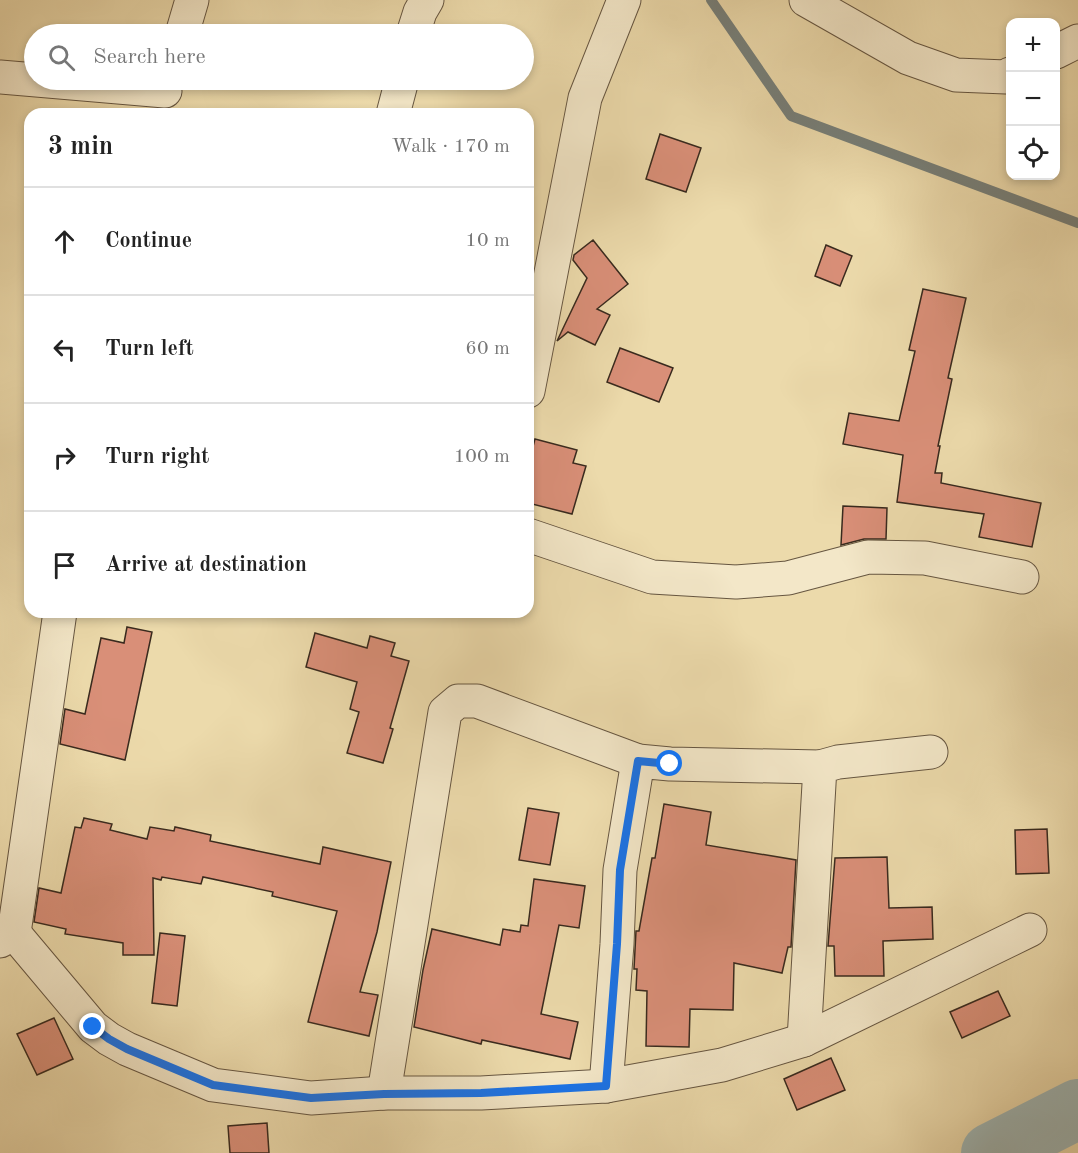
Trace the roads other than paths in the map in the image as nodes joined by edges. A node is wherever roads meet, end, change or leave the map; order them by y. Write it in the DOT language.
graph roads {
  1 [pos="192,0"];
  2 [pos="426,0"];
  3 [pos="624,0"];
  4 [pos="806,0"];
  5 [pos="185,24"];
  6 [pos="417,24"];
  7 [pos="1078,41"];
  8 [pos="1060,50"];
  9 [pos="0,77"];
  10 [pos="1006,77"];
  11 [pos="24,80"];
  12 [pos="121,90"];
  13 [pos="399,90"];
  14 [pos="168,95"];
  15 [pos="395,108"];
  16 [pos="534,360"];
  17 [pos="534,537"];
  18 [pos="1022,577"];
  19 [pos="59,618"];
  20 [pos="931,752"];
  21 [pos="638,761"];
  22 [pos="820,767"];
  23 [pos="1030,930"];
  24 [pos="7,937"];
  25 [pos="804,1040"];
  26 [pos="606,1086"];
  27 [pos="384,1094"];
  1 -- 5 [label="street"];
  2 -- 6 [label="street"];
  3 -- 16 [label="street"];
  4 -- 10 [label="street"];
  7 -- 8 [label="street"];
  9 -- 11 [label="street"];
  12 -- 14 [label="street"];
  13 -- 15 [label="street"];
  17 -- 18 [label="street"];
  19 -- 24 [label="street"];
  20 -- 22 [label="street"];
  21 -- 22 [label="street"];
  21 -- 26 [label="street"];
  21 -- 27 [label="street"];
  22 -- 25 [label="street"];
  23 -- 25 [label="street"];
  24 -- 27 [label="street"];
  25 -- 26 [label="street"];
  26 -- 27 [label="street"];
}
